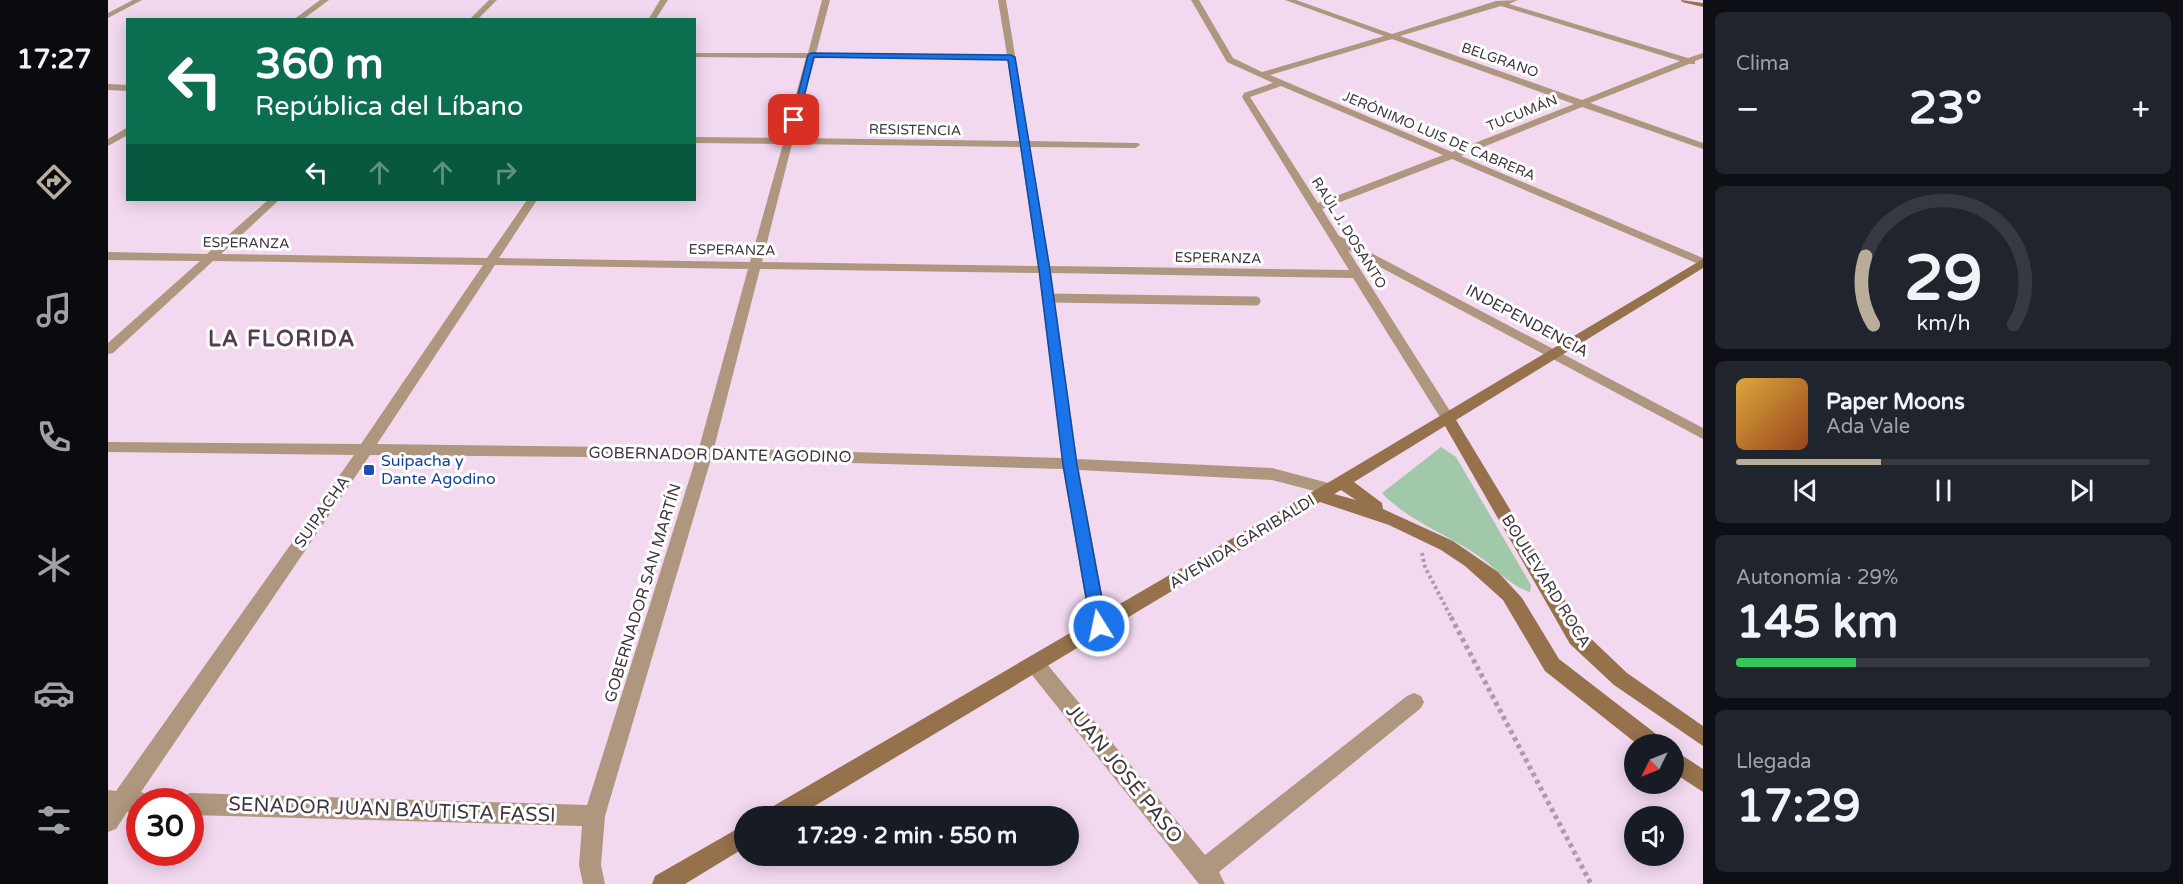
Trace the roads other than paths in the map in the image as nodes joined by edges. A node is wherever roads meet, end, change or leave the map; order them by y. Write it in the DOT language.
graph roads {
  1 [pos="138,0"];
  2 [pos="325,0"];
  3 [pos="493,0"];
  4 [pos="664,0"];
  5 [pos="826,0"];
  6 [pos="1002,0"];
  7 [pos="1195,0"];
  8 [pos="1289,0"];
  9 [pos="1488,0"];
  10 [pos="1514,0"];
  11 [pos="1685,0"];
  12 [pos="1501,4"];
  13 [pos="1703,5"];
  14 [pos="108,16"];
  15 [pos="299,18"];
  16 [pos="474,18"];
  17 [pos="652,18"];
  18 [pos="1392,36"];
  19 [pos="696,55"];
  20 [pos="811,55"];
  21 [pos="1703,55"];
  22 [pos="1011,57"];
  23 [pos="1688,61"];
  24 [pos="1703,65"];
  25 [pos="1262,75"];
  26 [pos="1282,84"];
  27 [pos="108,87"];
  28 [pos="126,88"];
  29 [pos="1582,103"];
  30 [pos="108,130"];
  31 [pos="126,130"];
  32 [pos="126,131"];
  33 [pos="696,140"];
  34 [pos="788,142"];
  35 [pos="108,143"];
  36 [pos="1025,144"];
  37 [pos="1135,145"];
  38 [pos="1703,146"];
  39 [pos="1451,156"];
  40 [pos="273,201"];
  41 [pos="531,201"];
  42 [pos="1316,207"];
  43 [pos="1334,238"];
  44 [pos="108,256"];
  45 [pos="210,258"];
  46 [pos="490,261"];
  47 [pos="1703,262"];
  48 [pos="755,265"];
  49 [pos="1045,270"];
  50 [pos="1356,274"];
  51 [pos="1048,298"];
  52 [pos="1256,301"];
  53 [pos="108,350"];
  54 [pos="1555,354"];
  55 [pos="1448,418"];
  56 [pos="1703,434"];
  57 [pos="108,447"];
  58 [pos="365,450"];
  59 [pos="705,453"];
  60 [pos="1070,465"];
  61 [pos="1330,489"];
  62 [pos="1390,519"];
  63 [pos="1099,626"];
  64 [pos="1035,664"];
  65 [pos="1414,702"];
  66 [pos="1640,734"];
  67 [pos="1703,737"];
  68 [pos="1684,768"];
  69 [pos="1703,782"];
  70 [pos="123,802"];
  71 [pos="204,804"];
  72 [pos="795,806"];
  73 [pos="594,816"];
  74 [pos="108,821"];
  75 [pos="734,842"];
  76 [pos="1209,877"];
  77 [pos="594,884"];
  78 [pos="663,884"];
  1 -- 14 [label="street"];
  2 -- 15 [label="street"];
  3 -- 16 [label="street"];
  4 -- 17 [label="street"];
  5 -- 20 [label="street, GOBERNADOR SAN MARTÍN"];
  6 -- 22 [label="street"];
  7 -- 25 [label="street, JERÓNIMO LUIS DE CABRERA"];
  8 -- 18 [label="street, BELGRANO"];
  9 -- 12 [label="street"];
  10 -- 12 [label="street"];
  11 -- 13 [label="main road"];
  12 -- 18 [label="street"];
  12 -- 23 [label="street"];
  18 -- 25 [label="street"];
  18 -- 29 [label="street, BELGRANO"];
  19 -- 20 [label="street"];
  20 -- 22 [label="street"];
  20 -- 34 [label="street, GOBERNADOR SAN MARTÍN"];
  21 -- 23 [label="street, TUCUMÁN"];
  22 -- 36 [label="street"];
  23 -- 24 [label="street"];
  23 -- 29 [label="street, TUCUMÁN"];
  25 -- 26 [label="street, JERÓNIMO LUIS DE CABRERA"];
  26 -- 39 [label="street, JERÓNIMO LUIS DE CABRERA"];
  26 -- 42 [label="street, RAÚL J. DOSANTO"];
  27 -- 28 [label="street"];
  29 -- 38 [label="street, BELGRANO"];
  29 -- 39 [label="street, TUCUMÁN"];
  30 -- 31 [label="street"];
  32 -- 35 [label="street"];
  33 -- 34 [label="street, RESISTENCIA"];
  34 -- 36 [label="street, RESISTENCIA"];
  34 -- 48 [label="street, GOBERNADOR SAN MARTÍN"];
  36 -- 37 [label="street, RESISTENCIA"];
  36 -- 49 [label="street"];
  39 -- 42 [label="street, TUCUMÁN"];
  39 -- 47 [label="street, JERÓNIMO LUIS DE CABRERA"];
  40 -- 45 [label="street"];
  41 -- 46 [label="street, SUIPACHA"];
  42 -- 43 [label="street, RAÚL J. DOSANTO"];
  43 -- 50 [label="street, RAÚL J. DOSANTO"];
  43 -- 54 [label="street, INDEPENDENCIA"];
  44 -- 45 [label="street, ESPERANZA"];
  45 -- 46 [label="street, ESPERANZA"];
  45 -- 53 [label="street"];
  46 -- 48 [label="street, ESPERANZA"];
  46 -- 58 [label="street, SUIPACHA"];
  47 -- 54 [label="main road, AVENIDA GARIBALDI"];
  48 -- 49 [label="street, ESPERANZA"];
  48 -- 59 [label="street, GOBERNADOR SAN MARTÍN"];
  49 -- 50 [label="street, ESPERANZA"];
  49 -- 51 [label="street"];
  50 -- 55 [label="street, RAÚL J. DOSANTO"];
  51 -- 52 [label="lane"];
  51 -- 60 [label="street"];
  54 -- 55 [label="main road, AVENIDA GARIBALDI"];
  54 -- 56 [label="street, INDEPENDENCIA"];
  55 -- 61 [label="main road, AVENIDA GARIBALDI"];
  55 -- 67 [label="main road, BOULEVARD ROCA"];
  57 -- 58 [label="street, GOBERNADOR DANTE AGODINO"];
  58 -- 59 [label="street, GOBERNADOR DANTE AGODINO"];
  58 -- 70 [label="street, SUIPACHA"];
  59 -- 60 [label="street, GOBERNADOR DANTE AGODINO"];
  59 -- 73 [label="street, GOBERNADOR SAN MARTÍN"];
  60 -- 61 [label="street, GOBERNADOR DANTE AGODINO"];
  60 -- 63 [label="street"];
  61 -- 62 [label="main road"];
  61 -- 62 [label="main road"];
  61 -- 63 [label="main road, AVENIDA GARIBALDI"];
  62 -- 66 [label="main road"];
  63 -- 64 [label="main road, AVENIDA GARIBALDI"];
  64 -- 72 [label="main road, AVENIDA GARIBALDI"];
  64 -- 76 [label="street, JUAN JOSÉ PASO"];
  65 -- 76 [label="street"];
  68 -- 69 [label="main road"];
  70 -- 74 [label="street, SUIPACHA"];
  71 -- 73 [label="street, SENADOR JUAN BAUTISTA FASSI"];
  73 -- 77 [label="street, GOBERNADOR SAN MARTÍN"];
  75 -- 78 [label="main road"];
}
